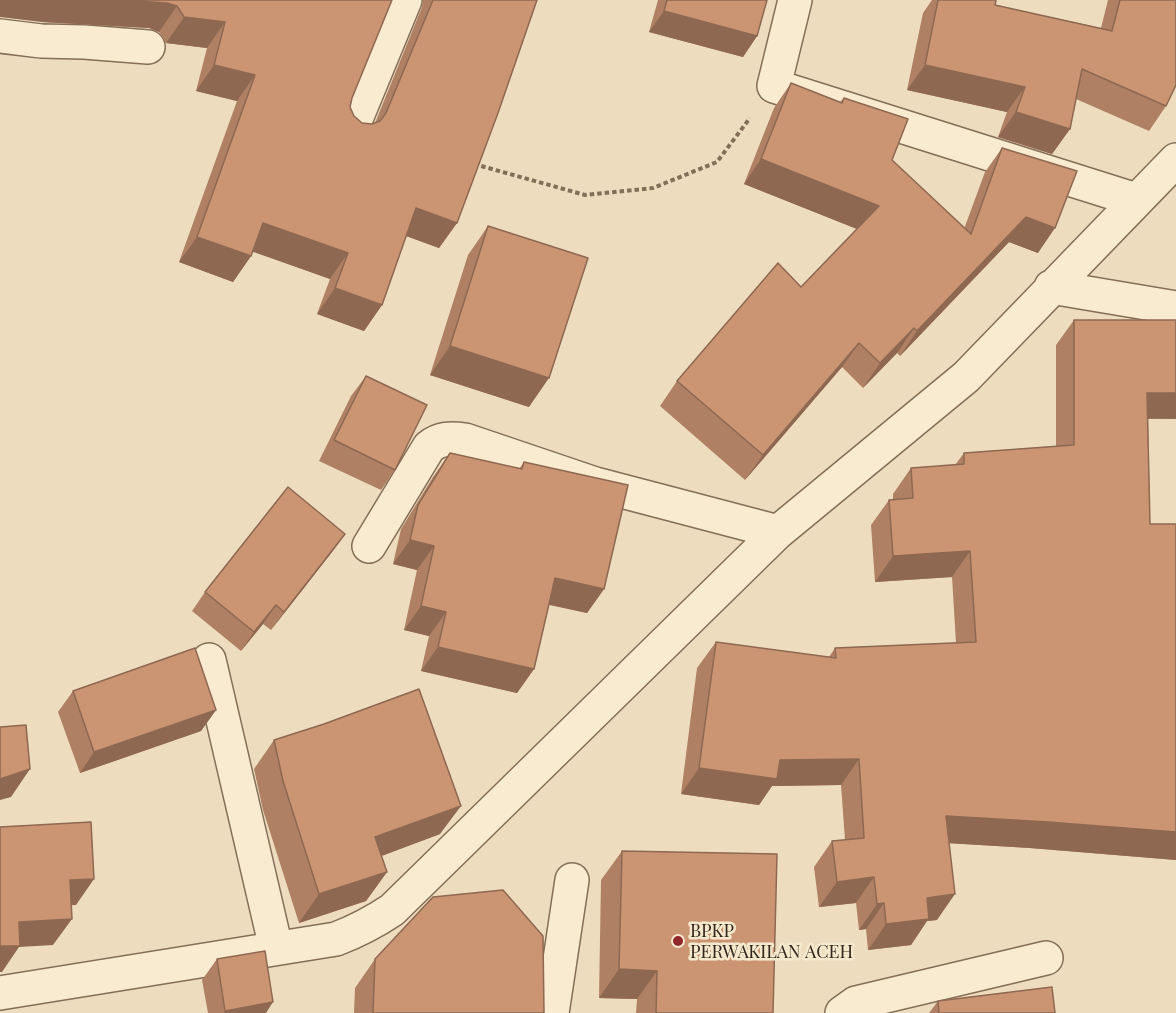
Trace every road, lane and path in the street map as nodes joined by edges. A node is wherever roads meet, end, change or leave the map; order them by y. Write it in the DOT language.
graph roads {
  1 [pos="405,0"];
  2 [pos="795,0"];
  3 [pos="0,36"];
  4 [pos="148,47"];
  5 [pos="774,86"];
  6 [pos="351,131"];
  7 [pos="1176,160"];
  8 [pos="474,164"];
  9 [pos="1136,200"];
  10 [pos="1051,287"];
  11 [pos="1176,308"];
  12 [pos="778,532"];
  13 [pos="369,546"];
  14 [pos="209,660"];
  15 [pos="572,880"];
  16 [pos="276,948"];
  17 [pos="1046,958"];
  18 [pos="0,993"];
  19 [pos="552,1013"];
  20 [pos="842,1013"];
  1 -- 6 [label="street"];
  2 -- 5 [label="street"];
  3 -- 4 [label="street"];
  5 -- 8 [label="path"];
  5 -- 9 [label="street"];
  7 -- 9 [label="street"];
  9 -- 10 [label="street"];
  10 -- 11 [label="street"];
  10 -- 12 [label="street"];
  12 -- 13 [label="street"];
  12 -- 16 [label="street"];
  14 -- 16 [label="street"];
  15 -- 19 [label="street"];
  16 -- 18 [label="street"];
  17 -- 20 [label="street"];
}
